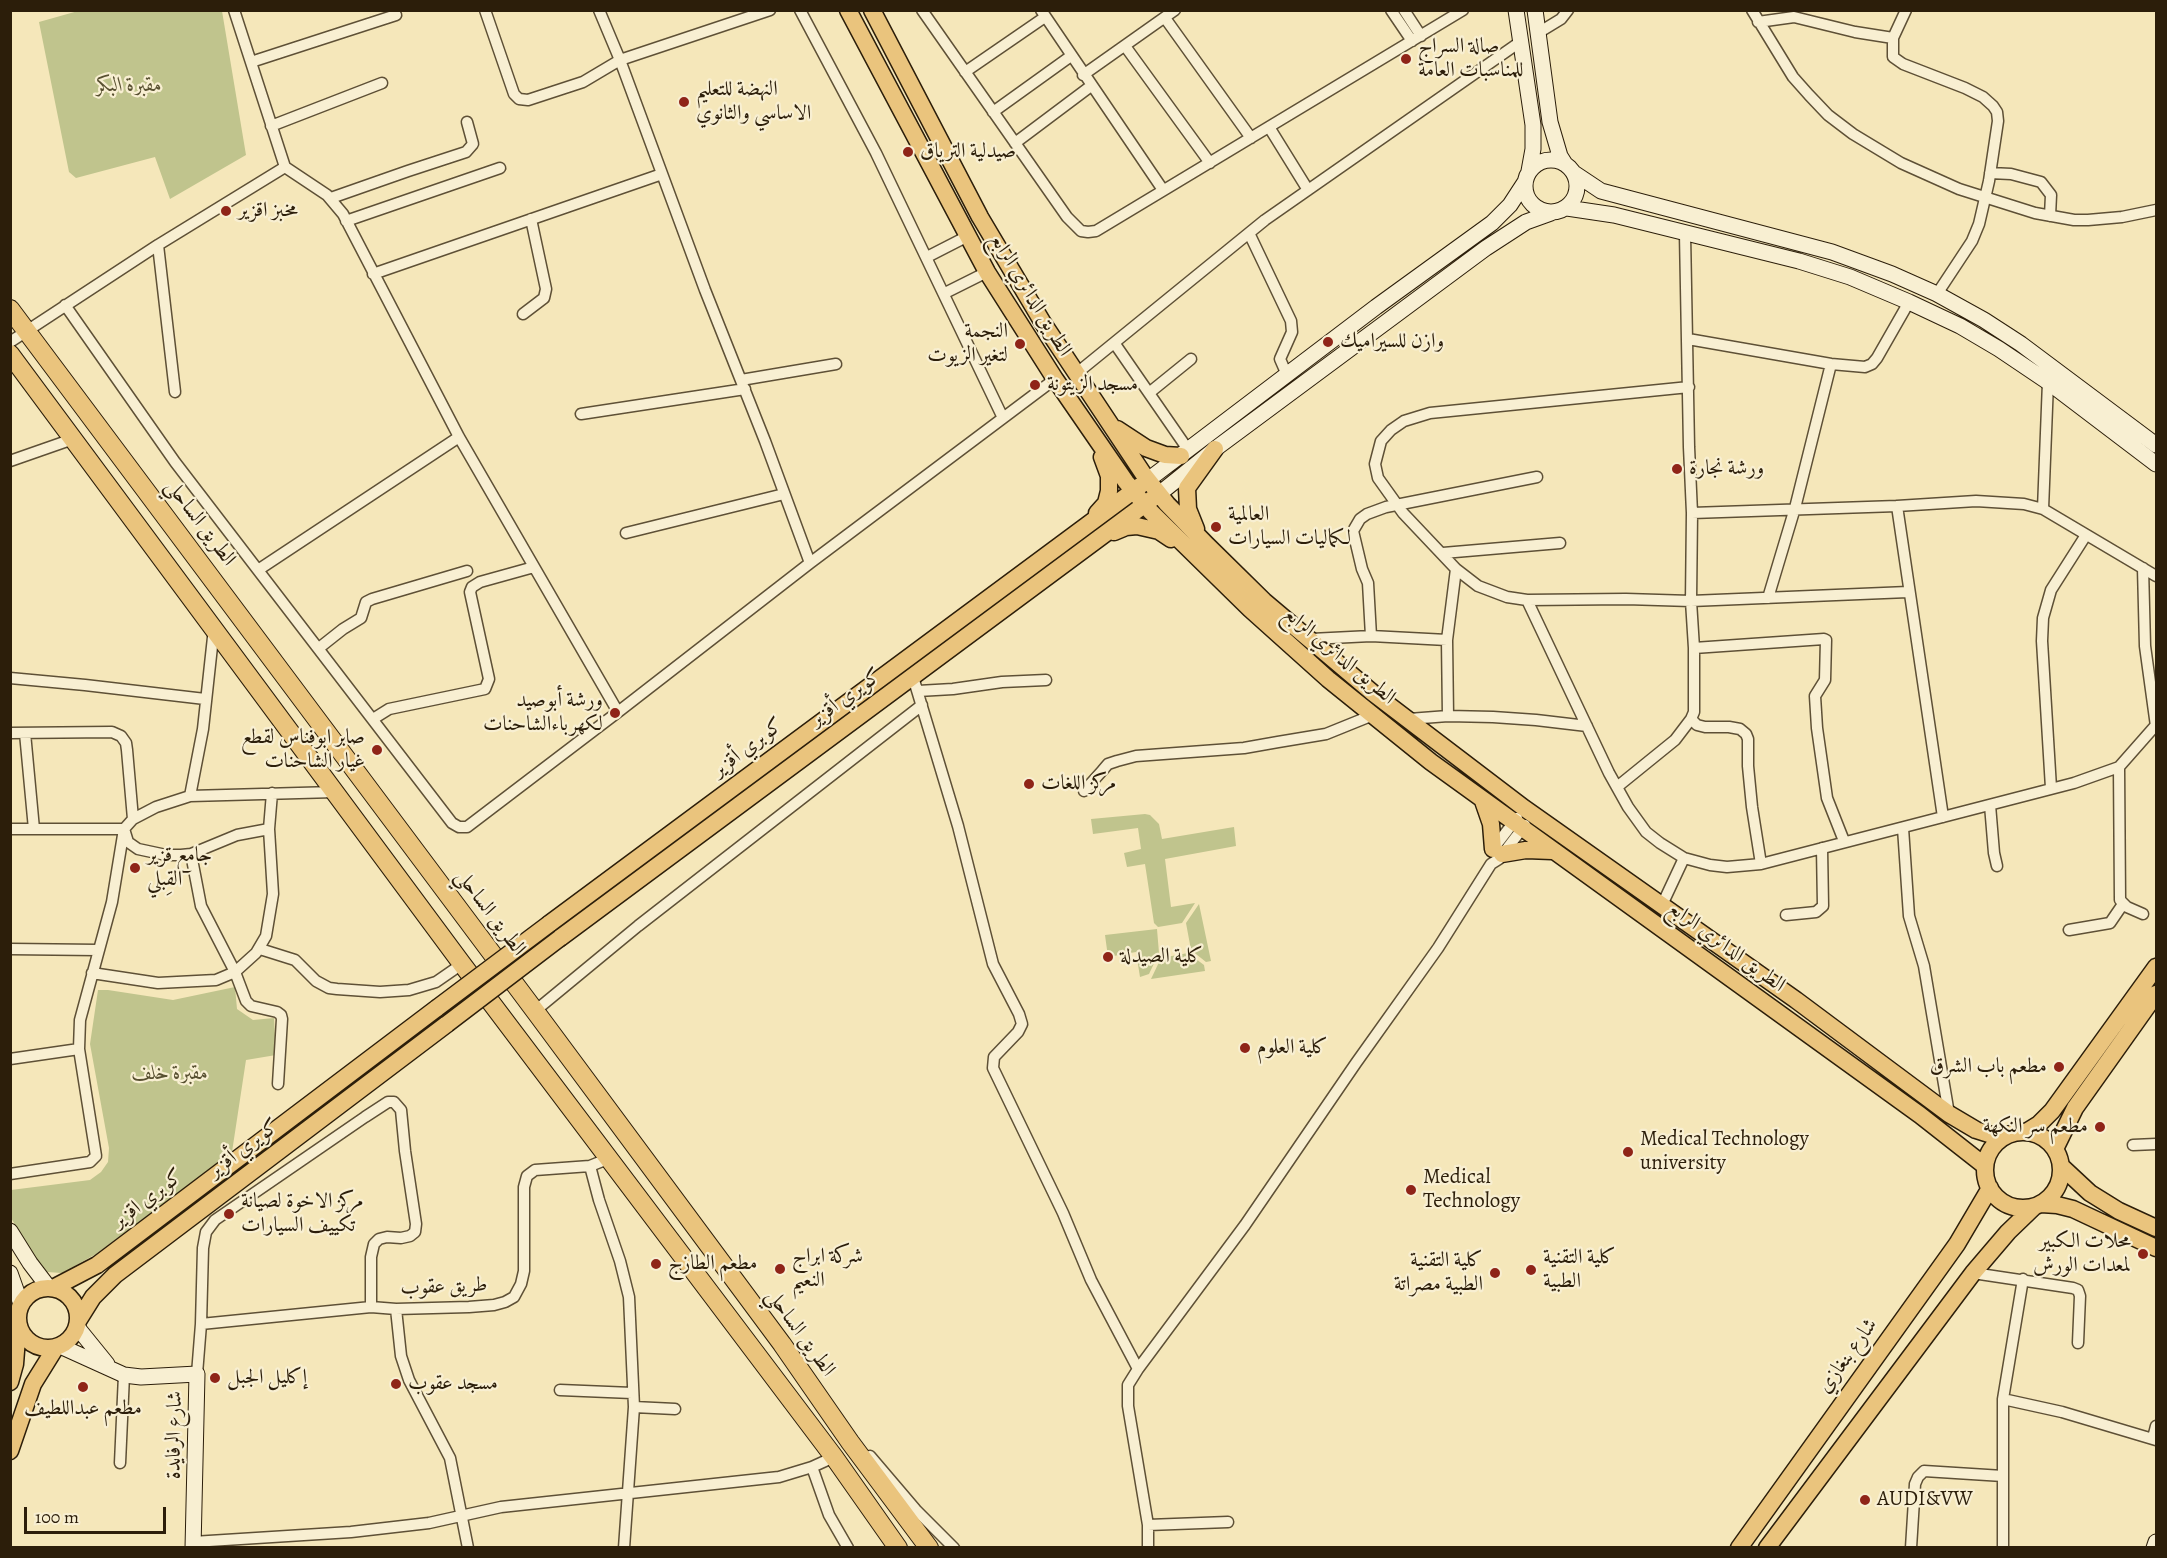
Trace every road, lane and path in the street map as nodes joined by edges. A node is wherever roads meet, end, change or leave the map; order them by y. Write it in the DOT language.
graph roads {
  1 [pos="234,10"];
  2 [pos="485,10"];
  3 [pos="599,10"];
  4 [pos="770,10"];
  5 [pos="800,10"];
  6 [pos="848,10"];
  7 [pos="872,10"];
  8 [pos="922,10"];
  9 [pos="1175,10"];
  10 [pos="1391,10"];
  11 [pos="1404,10"];
  12 [pos="1463,10"];
  13 [pos="1516,10"];
  14 [pos="1535,10"];
  15 [pos="1568,10"];
  16 [pos="1752,10"];
  17 [pos="1906,10"];
  18 [pos="1043,14"];
  19 [pos="396,15"];
  20 [pos="1165,18"];
  21 [pos="1758,22"];
  22 [pos="1538,33"];
  23 [pos="1893,38"];
  24 [pos="1416,39"];
  25 [pos="1520,42"];
  26 [pos="1125,46"];
  27 [pos="1071,56"];
  28 [pos="620,60"];
  29 [pos="251,62"];
  30 [pos="965,72"];
  31 [pos="1083,75"];
  32 [pos="382,83"];
  33 [pos="1091,86"];
  34 [pos="993,112"];
  35 [pos="467,122"];
  36 [pos="271,126"];
  37 [pos="1269,127"];
  38 [pos="1251,138"];
  39 [pos="1015,143"];
  40 [pos="1210,163"];
  41 [pos="285,167"];
  42 [pos="500,168"];
  43 [pos="1569,168"];
  44 [pos="1990,173"];
  45 [pos="662,174"];
  46 [pos="1527,176"];
  47 [pos="1163,190"];
  48 [pos="1308,190"];
  49 [pos="1985,197"];
  50 [pos="331,198"];
  51 [pos="1567,208"];
  52 [pos="2157,210"];
  53 [pos="1551,213"];
  54 [pos="2050,216"];
  55 [pos="531,219"];
  56 [pos="346,221"];
  57 [pos="1249,233"];
  58 [pos="1685,234"];
  59 [pos="968,236"];
  60 [pos="158,245"];
  61 [pos="927,257"];
  62 [pos="987,272"];
  63 [pos="373,273"];
  64 [pos="1892,274"];
  65 [pos="1886,292"];
  66 [pos="945,293"];
  67 [pos="1937,294"];
  68 [pos="1909,302"];
  69 [pos="65,305"];
  70 [pos="10,309"];
  71 [pos="523,314"];
  72 [pos="27,331"];
  73 [pos="1688,339"];
  74 [pos="10,342"];
  75 [pos="1115,344"];
  76 [pos="10,354"];
  77 [pos="1191,359"];
  78 [pos="836,364"];
  79 [pos="1831,364"];
  80 [pos="1077,373"];
  81 [pos="1287,375"];
  82 [pos="1055,379"];
  83 [pos="2048,382"];
  84 [pos="743,384"];
  85 [pos="1689,387"];
  86 [pos="175,392"];
  87 [pos="1149,393"];
  88 [pos="581,414"];
  89 [pos="1103,415"];
  90 [pos="1003,418"];
  91 [pos="1093,434"];
  92 [pos="459,437"];
  93 [pos="73,439"];
  94 [pos="2157,445"];
  95 [pos="1215,449"];
  96 [pos="1185,453"];
  97 [pos="10,461"];
  98 [pos="2157,464"];
  99 [pos="1537,477"];
  100 [pos="1148,480"];
  101 [pos="1133,491"];
  102 [pos="783,494"];
  103 [pos="1159,494"];
  104 [pos="1145,505"];
  105 [pos="1396,505"];
  106 [pos="1897,506"];
  107 [pos="1795,508"];
  108 [pos="2043,508"];
  109 [pos="1692,513"];
  110 [pos="1083,528"];
  111 [pos="626,532"];
  112 [pos="2086,535"];
  113 [pos="1095,542"];
  114 [pos="1560,543"];
  115 [pos="1206,544"];
  116 [pos="1184,546"];
  117 [pos="1443,554"];
  118 [pos="810,562"];
  119 [pos="534,567"];
  120 [pos="1456,568"];
  121 [pos="2143,568"];
  122 [pos="258,570"];
  123 [pos="467,571"];
  124 [pos="2157,576"];
  125 [pos="1908,592"];
  126 [pos="1768,598"];
  127 [pos="1527,600"];
  128 [pos="1691,601"];
  129 [pos="214,628"];
  130 [pos="1371,636"];
  131 [pos="1311,639"];
  132 [pos="1447,640"];
  133 [pos="319,648"];
  134 [pos="1694,648"];
  135 [pos="10,678"];
  136 [pos="1046,680"];
  137 [pos="915,684"];
  138 [pos="205,699"];
  139 [pos="922,705"];
  140 [pos="618,712"];
  141 [pos="1373,715"];
  142 [pos="1448,716"];
  143 [pos="373,719"];
  144 [pos="1409,719"];
  145 [pos="1691,719"];
  146 [pos="1587,726"];
  147 [pos="2156,726"];
  148 [pos="10,733"];
  149 [pos="25,733"];
  150 [pos="2119,767"];
  151 [pos="1617,787"];
  152 [pos="2051,788"];
  153 [pos="1084,791"];
  154 [pos="335,792"];
  155 [pos="272,794"];
  156 [pos="190,796"];
  157 [pos="1483,801"];
  158 [pos="1990,805"];
  159 [pos="1528,811"];
  160 [pos="1943,817"];
  161 [pos="134,819"];
  162 [pos="1517,826"];
  163 [pos="10,828"];
  164 [pos="1903,828"];
  165 [pos="34,829"];
  166 [pos="124,829"];
  167 [pos="269,829"];
  168 [pos="1844,841"];
  169 [pos="1822,848"];
  170 [pos="1553,851"];
  171 [pos="191,854"];
  172 [pos="1496,856"];
  173 [pos="1684,858"];
  174 [pos="1761,864"];
  175 [pos="1997,866"];
  176 [pos="2122,904"];
  177 [pos="1662,905"];
  178 [pos="2143,914"];
  179 [pos="1786,915"];
  180 [pos="2069,930"];
  181 [pos="10,949"];
  182 [pos="260,949"];
  183 [pos="98,950"];
  184 [pos="462,964"];
  185 [pos="2157,967"];
  186 [pos="235,972"];
  187 [pos="92,973"];
  188 [pos="2155,998"];
  189 [pos="437,1008"];
  190 [pos="535,1011"];
  191 [pos="79,1049"];
  192 [pos="10,1059"];
  193 [pos="278,1084"];
  194 [pos="1949,1114"];
  195 [pos="2026,1131"];
  196 [pos="2001,1138"];
  197 [pos="2157,1144"];
  198 [pos="2133,1145"];
  199 [pos="2055,1149"];
  200 [pos="610,1158"];
  201 [pos="590,1166"];
  202 [pos="1985,1166"];
  203 [pos="2061,1166"];
  204 [pos="10,1174"];
  205 [pos="1990,1188"];
  206 [pos="2037,1205"];
  207 [pos="2157,1228"];
  208 [pos="10,1231"];
  209 [pos="2157,1248"];
  210 [pos="10,1273"];
  211 [pos="1973,1273"];
  212 [pos="2023,1280"];
  213 [pos="51,1288"];
  214 [pos="21,1304"];
  215 [pos="371,1307"];
  216 [pos="396,1309"];
  217 [pos="18,1324"];
  218 [pos="77,1324"];
  219 [pos="201,1324"];
  220 [pos="2078,1343"];
  221 [pos="58,1347"];
  222 [pos="15,1364"];
  223 [pos="109,1366"];
  224 [pos="1138,1369"];
  225 [pos="197,1374"];
  226 [pos="124,1375"];
  227 [pos="37,1376"];
  228 [pos="10,1382"];
  229 [pos="560,1389"];
  230 [pos="632,1393"];
  231 [pos="2002,1399"];
  232 [pos="634,1407"];
  233 [pos="675,1409"];
  234 [pos="2157,1426"];
  235 [pos="2155,1439"];
  236 [pos="850,1442"];
  237 [pos="10,1451"];
  238 [pos="834,1457"];
  239 [pos="120,1463"];
  240 [pos="812,1467"];
  241 [pos="2003,1476"];
  242 [pos="626,1494"];
  243 [pos="460,1516"];
  244 [pos="1228,1522"];
  245 [pos="1148,1525"];
  246 [pos="2157,1542"];
  247 [pos="193,1545"];
  248 [pos="468,1548"];
  249 [pos="624,1548"];
  250 [pos="848,1548"];
  251 [pos="898,1548"];
  252 [pos="929,1548"];
  253 [pos="954,1548"];
  254 [pos="1148,1548"];
  255 [pos="1739,1548"];
  256 [pos="1767,1548"];
  257 [pos="1911,1548"];
  258 [pos="2003,1548"];
  259 [pos="2154,1548"];
  1 -- 29 [label="street"];
  2 -- 28 [label="street"];
  3 -- 28 [label="street"];
  4 -- 28 [label="street"];
  5 -- 61 [label="street"];
  6 -- 59 [label="main road, الطريق الدائري الرابع"];
  7 -- 80 [label="main road, الطريق الدائري الرابع"];
  8 -- 30 [label="street"];
  9 -- 20 [label="street"];
  10 -- 24 [label="street"];
  11 -- 24 [label="street"];
  12 -- 24 [label="street"];
  13 -- 25 [label="main road"];
  14 -- 22 [label="main road"];
  15 -- 22 [label="street"];
  16 -- 21 [label="street"];
  17 -- 23 [label="street"];
  18 -- 27 [label="street"];
  18 -- 30 [label="street"];
  19 -- 29 [label="street"];
  20 -- 26 [label="street"];
  20 -- 38 [label="street"];
  21 -- 23 [label="street"];
  21 -- 49 [label="street"];
  22 -- 43 [label="main road"];
  23 -- 44 [label="street"];
  24 -- 37 [label="street"];
  25 -- 46 [label="main road"];
  25 -- 48 [label="street"];
  26 -- 31 [label="street"];
  26 -- 40 [label="street"];
  27 -- 31 [label="street"];
  27 -- 34 [label="street"];
  28 -- 45 [label="street"];
  29 -- 36 [label="street"];
  30 -- 34 [label="street"];
  31 -- 33 [label="street"];
  32 -- 36 [label="street"];
  33 -- 39 [label="street"];
  33 -- 47 [label="street"];
  34 -- 39 [label="street"];
  35 -- 50 [label="street"];
  36 -- 41 [label="street"];
  37 -- 38 [label="street"];
  37 -- 48 [label="street"];
  38 -- 40 [label="street"];
  39 -- 47 [label="street"];
  40 -- 47 [label="street"];
  41 -- 50 [label="street"];
  41 -- 60 [label="street"];
  42 -- 56 [label="street"];
  43 -- 46 [label="main road"];
  43 -- 51 [label="main road"];
  43 -- 64 [label="main road"];
  44 -- 49 [label="street"];
  44 -- 54 [label="street"];
  45 -- 55 [label="street"];
  45 -- 84 [label="street"];
  46 -- 53 [label="main road"];
  46 -- 81 [label="main road"];
  48 -- 57 [label="street"];
  49 -- 54 [label="street"];
  49 -- 67 [label="street"];
  50 -- 56 [label="street"];
  51 -- 53 [label="main road"];
  51 -- 58 [label="main road"];
  52 -- 54 [label="street"];
  53 -- 95 [label="main road"];
  55 -- 63 [label="street"];
  55 -- 71 [label="street"];
  56 -- 63 [label="street"];
  57 -- 75 [label="street"];
  57 -- 81 [label="street"];
  58 -- 65 [label="main road"];
  58 -- 73 [label="street"];
  59 -- 61 [label="street"];
  59 -- 62 [label="main road, الطريق الدائري الرابع"];
  60 -- 69 [label="street"];
  60 -- 86 [label="street"];
  61 -- 66 [label="street"];
  62 -- 66 [label="street"];
  62 -- 82 [label="main road, الطريق الدائري الرابع"];
  63 -- 92 [label="street"];
  64 -- 65 [label="main road"];
  64 -- 67 [label="main road"];
  65 -- 68 [label="main road"];
  66 -- 90 [label="street"];
  67 -- 94 [label="main road"];
  68 -- 79 [label="street"];
  68 -- 83 [label="main road"];
  69 -- 72 [label="street"];
  69 -- 122 [label="street"];
  70 -- 72 [label="highway, الطريق الساحلي"];
  72 -- 74 [label="street"];
  72 -- 190 [label="highway, الطريق الساحلي"];
  73 -- 79 [label="street"];
  73 -- 85 [label="street"];
  75 -- 80 [label="street"];
  75 -- 87 [label="street"];
  76 -- 93 [label="highway"];
  77 -- 87 [label="street"];
  78 -- 84 [label="street"];
  79 -- 107 [label="street"];
  80 -- 89 [label="main road, الطريق الدائري الرابع"];
  81 -- 96 [label="main road"];
  82 -- 90 [label="street"];
  82 -- 91 [label="main road, الطريق الدائري الرابع"];
  83 -- 98 [label="main road"];
  83 -- 108 [label="street"];
  84 -- 88 [label="street"];
  84 -- 102 [label="street"];
  85 -- 105 [label="street"];
  85 -- 109 [label="street"];
  87 -- 96 [label="street"];
  89 -- 96 [label="main road"];
  89 -- 100 [label="main road, الطريق الدائري الرابع"];
  90 -- 118 [label="street"];
  91 -- 101 [label="main road, الطريق الدائري الرابع"];
  91 -- 110 [label="main road"];
  92 -- 119 [label="street"];
  92 -- 122 [label="street"];
  93 -- 97 [label="street"];
  93 -- 129 [label="highway"];
  95 -- 103 [label="main road"];
  95 -- 115 [label="main road"];
  96 -- 100 [label="main road"];
  99 -- 105 [label="street"];
  100 -- 101 [label="main road, كوبري أقزير"];
  100 -- 103 [label="main road, الطريق الدائري الرابع"];
  101 -- 104 [label="main road, الطريق الدائري الرابع"];
  101 -- 110 [label="main road, كوبري أقزير"];
  102 -- 111 [label="street"];
  102 -- 118 [label="street"];
  103 -- 104 [label="main road, كويري أقزير"];
  103 -- 115 [label="main road, الطريق الدائري الرابع"];
  104 -- 113 [label="main road, كويري أقزير"];
  104 -- 116 [label="main road, الطريق الدائري الرابع"];
  105 -- 117 [label="street"];
  105 -- 130 [label="street"];
  106 -- 107 [label="street"];
  106 -- 108 [label="street"];
  106 -- 125 [label="street"];
  107 -- 109 [label="street"];
  107 -- 126 [label="street"];
  108 -- 112 [label="street"];
  109 -- 128 [label="street"];
  110 -- 189 [label="main road, كوبري أقزير, bridge"];
  112 -- 121 [label="street"];
  112 -- 152 [label="street"];
  113 -- 116 [label="main road"];
  113 -- 137 [label="main road, كويري أقزير"];
  114 -- 117 [label="street"];
  115 -- 131 [label="main road, الطريق الدائري الرابع"];
  116 -- 141 [label="main road, الطريق الدائري الرابع"];
  117 -- 120 [label="street"];
  118 -- 140 [label="street"];
  119 -- 140 [label="street"];
  119 -- 143 [label="street"];
  120 -- 127 [label="street"];
  120 -- 132 [label="street"];
  121 -- 124 [label="street"];
  121 -- 147 [label="street"];
  122 -- 133 [label="street"];
  123 -- 133 [label="street"];
  125 -- 126 [label="street"];
  125 -- 160 [label="street"];
  126 -- 128 [label="street"];
  127 -- 128 [label="street"];
  127 -- 146 [label="street"];
  128 -- 134 [label="street"];
  129 -- 138 [label="street"];
  129 -- 154 [label="highway"];
  130 -- 131 [label="street"];
  130 -- 132 [label="street"];
  131 -- 144 [label="main road, الطريق الدائري الرابع"];
  132 -- 142 [label="street"];
  133 -- 143 [label="street"];
  134 -- 145 [label="street"];
  134 -- 168 [label="street"];
  135 -- 138 [label="street"];
  136 -- 137 [label="street"];
  137 -- 139 [label="street"];
  137 -- 218 [label="main road, كويري أقزير, bridge"];
  138 -- 156 [label="street"];
  139 -- 190 [label="street"];
  139 -- 224 [label="street"];
  140 -- 143 [label="street"];
  141 -- 153 [label="street"];
  141 -- 157 [label="main road, الطريق الدائري الرابع"];
  142 -- 144 [label="street"];
  142 -- 146 [label="street"];
  144 -- 159 [label="main road, الطريق الدائري الرابع"];
  145 -- 151 [label="street"];
  145 -- 174 [label="street"];
  146 -- 151 [label="street"];
  147 -- 150 [label="street"];
  148 -- 149 [label="street"];
  149 -- 161 [label="street"];
  149 -- 165 [label="street"];
  150 -- 152 [label="street"];
  150 -- 176 [label="street"];
  151 -- 173 [label="street"];
  152 -- 158 [label="street"];
  154 -- 155 [label="street"];
  154 -- 184 [label="highway"];
  155 -- 156 [label="street"];
  155 -- 167 [label="street"];
  156 -- 161 [label="street"];
  157 -- 162 [label="main road, الطريق الدائري الرابع"];
  157 -- 172 [label="main road"];
  158 -- 160 [label="street"];
  158 -- 175 [label="street"];
  159 -- 162 [label="street"];
  159 -- 177 [label="main road, الطريق الدائري الرابع"];
  160 -- 164 [label="street"];
  161 -- 166 [label="street"];
  162 -- 170 [label="main road, الطريق الدائري الرابع"];
  162 -- 172 [label="street"];
  163 -- 165 [label="street"];
  164 -- 168 [label="street"];
  164 -- 194 [label="street"];
  165 -- 166 [label="street"];
  166 -- 171 [label="street"];
  166 -- 183 [label="street"];
  167 -- 171 [label="street"];
  167 -- 182 [label="street"];
  168 -- 169 [label="street"];
  169 -- 174 [label="street"];
  169 -- 179 [label="street"];
  170 -- 172 [label="main road"];
  170 -- 202 [label="main road, الطريق الدائري الرابع"];
  171 -- 186 [label="street"];
  172 -- 224 [label="street"];
  173 -- 174 [label="street"];
  173 -- 177 [label="street"];
  176 -- 178 [label="street"];
  176 -- 180 [label="street"];
  177 -- 194 [label="main road, الطريق الدائري الرابع"];
  181 -- 183 [label="street"];
  182 -- 184 [label="street"];
  182 -- 186 [label="street"];
  183 -- 187 [label="street"];
  184 -- 200 [label="highway"];
  185 -- 195 [label="main road"];
  186 -- 187 [label="street"];
  186 -- 193 [label="street"];
  187 -- 191 [label="street"];
  188 -- 199 [label="main road"];
  189 -- 213 [label="main road, كوبري اقزير"];
  190 -- 236 [label="highway, الطريق الساحلي"];
  191 -- 192 [label="street"];
  191 -- 204 [label="street"];
  194 -- 196 [label="main road, الطريق الدائري الرابع"];
  195 -- 196 [label="main road"];
  195 -- 199 [label="main road"];
  196 -- 202 [label="main road"];
  197 -- 198 [label="street"];
  199 -- 203 [label="main road"];
  200 -- 201 [label="street, طريق عقوب"];
  200 -- 238 [label="highway"];
  201 -- 216 [label="street, طريق عقوب"];
  201 -- 230 [label="street"];
  202 -- 205 [label="main road"];
  203 -- 206 [label="main road"];
  203 -- 207 [label="main road"];
  205 -- 206 [label="main road"];
  205 -- 255 [label="main road, شارع بنغازي"];
  206 -- 209 [label="main road"];
  206 -- 211 [label="main road"];
  208 -- 213 [label="main road"];
  210 -- 214 [label="main road"];
  211 -- 212 [label="street"];
  211 -- 256 [label="main road"];
  212 -- 220 [label="street"];
  212 -- 231 [label="street"];
  213 -- 214 [label="main road"];
  213 -- 218 [label="main road"];
  214 -- 217 [label="main road"];
  215 -- 216 [label="street, طريق عقوب"];
  215 -- 219 [label="street, طريق عقوب"];
  215 -- 219 [label="street, شارع الرفايدة"];
  216 -- 243 [label="street"];
  217 -- 221 [label="main road"];
  217 -- 222 [label="main road"];
  218 -- 221 [label="main road"];
  218 -- 223 [label="main road"];
  219 -- 225 [label="street, شارع الرفايدة"];
  221 -- 223 [label="main road"];
  221 -- 227 [label="main road"];
  222 -- 227 [label="main road"];
  222 -- 228 [label="main road"];
  223 -- 226 [label="main road"];
  224 -- 245 [label="street"];
  225 -- 226 [label="main road"];
  225 -- 247 [label="main road, شارع الرفايدة"];
  226 -- 239 [label="street"];
  227 -- 237 [label="main road"];
  229 -- 230 [label="street"];
  230 -- 232 [label="street"];
  231 -- 235 [label="street"];
  231 -- 241 [label="street"];
  232 -- 233 [label="street"];
  232 -- 242 [label="street"];
  234 -- 235 [label="street"];
  236 -- 252 [label="highway, الطريق الساحلي"];
  236 -- 253 [label="street"];
  238 -- 240 [label="street"];
  238 -- 251 [label="highway"];
  240 -- 242 [label="street"];
  240 -- 250 [label="street"];
  241 -- 257 [label="street"];
  241 -- 258 [label="street"];
  242 -- 243 [label="street"];
  242 -- 249 [label="street"];
  243 -- 247 [label="street"];
  243 -- 248 [label="street"];
  244 -- 245 [label="street"];
  245 -- 254 [label="street"];
  246 -- 259 [label="main road"];
}
